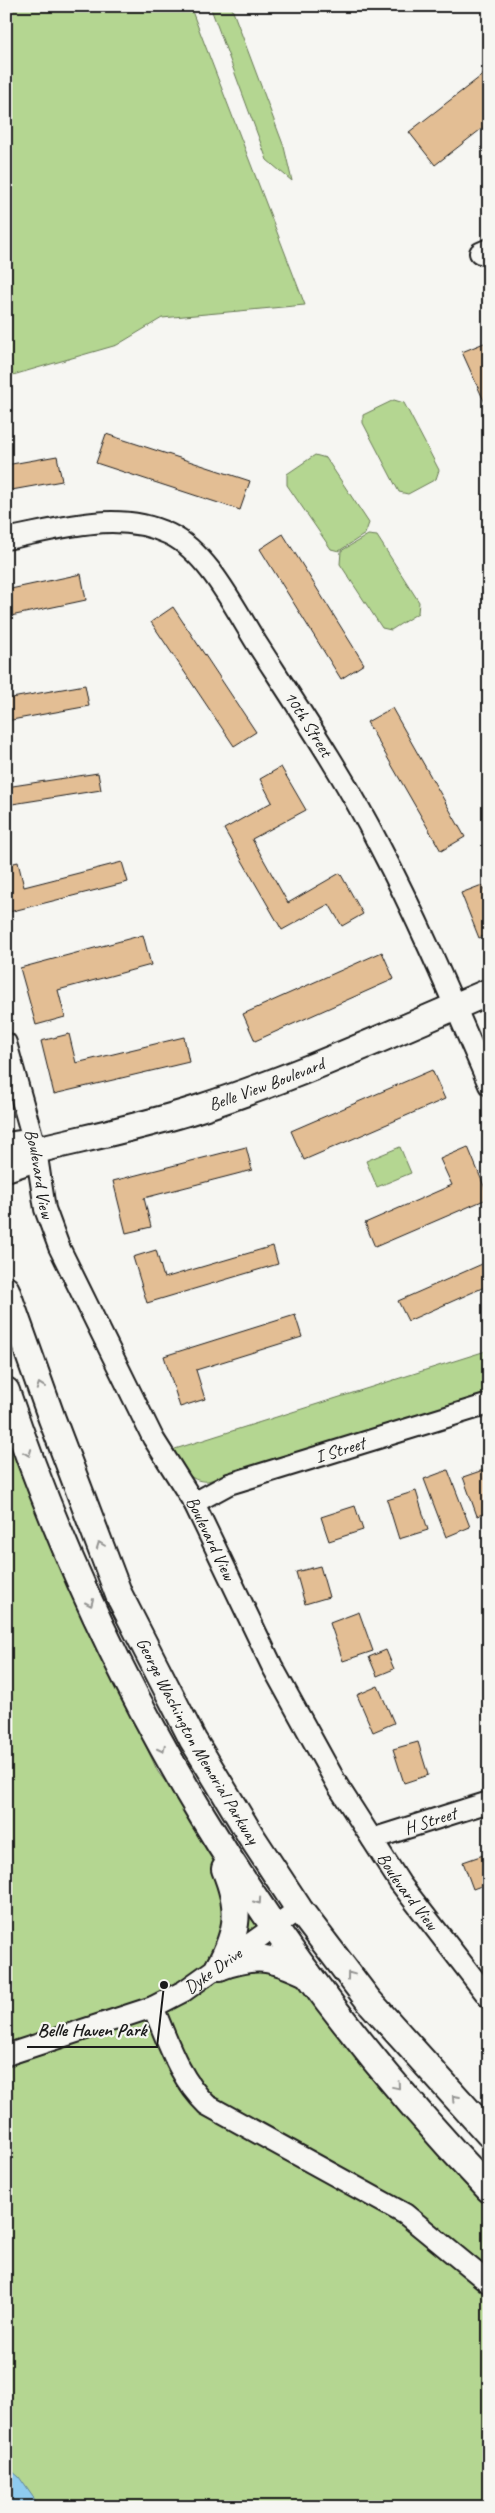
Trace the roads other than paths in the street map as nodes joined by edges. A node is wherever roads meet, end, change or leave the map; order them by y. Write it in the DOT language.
graph roads {
  1 [pos="6,539"];
  2 [pos="489,992"];
  3 [pos="455,1006"];
  4 [pos="6,1043"];
  5 [pos="489,1085"];
  6 [pos="6,1146"];
  7 [pos="36,1150"];
  8 [pos="6,1168"];
  9 [pos="6,1290"];
  10 [pos="6,1390"];
  11 [pos="489,1404"];
  12 [pos="194,1502"];
  13 [pos="489,1802"];
  14 [pos="209,1829"];
  15 [pos="372,1839"];
  16 [pos="299,1909"];
  17 [pos="275,1926"];
  18 [pos="219,1967"];
  19 [pos="308,1974"];
  20 [pos="489,1998"];
  21 [pos="153,2007"];
  22 [pos="6,2055"];
  23 [pos="489,2134"];
  24 [pos="489,2189"];
  25 [pos="489,2283"];
  1 -- 3 [label="street, 10th Street"];
  2 -- 3 [label="main road, Belle View Boulevard"];
  3 -- 5 [label="street, 10th Street"];
  3 -- 7 [label="main road, Belle View Boulevard"];
  4 -- 7 [label="street, Boulevard View"];
  6 -- 7 [label="main road, Belle View Boulevard"];
  7 -- 8 [label="main road, Belle View Boulevard"];
  7 -- 12 [label="street, Boulevard View"];
  16 -- 9 [label="main road, George Washington Memorial Parkway, one-way"];
  10 -- 14 [label="main road, George Washington Memorial Parkway, one-way"];
  11 -- 12 [label="street, I Street"];
  12 -- 15 [label="street, Boulevard View"];
  13 -- 15 [label="street, H Street"];
  14 -- 17 [label="main road, George Washington Memorial Parkway, one-way"];
  14 -- 18 [label="main road"];
  15 -- 20 [label="street, Boulevard View"];
  16 -- 17 [label="street, Dyke Drive"];
  23 -- 16 [label="main road, George Washington Memorial Parkway, one-way"];
  17 -- 18 [label="street, Dyke Drive"];
  17 -- 19 [label="main road, George Washington Memorial Parkway"];
  18 -- 19 [label="main road"];
  18 -- 21 [label="street, Dyke Drive"];
  19 -- 24 [label="main road, George Washington Memorial Parkway, one-way"];
  21 -- 22 [label="street, Dyke Drive"];
  21 -- 25 [label="street"];
}
